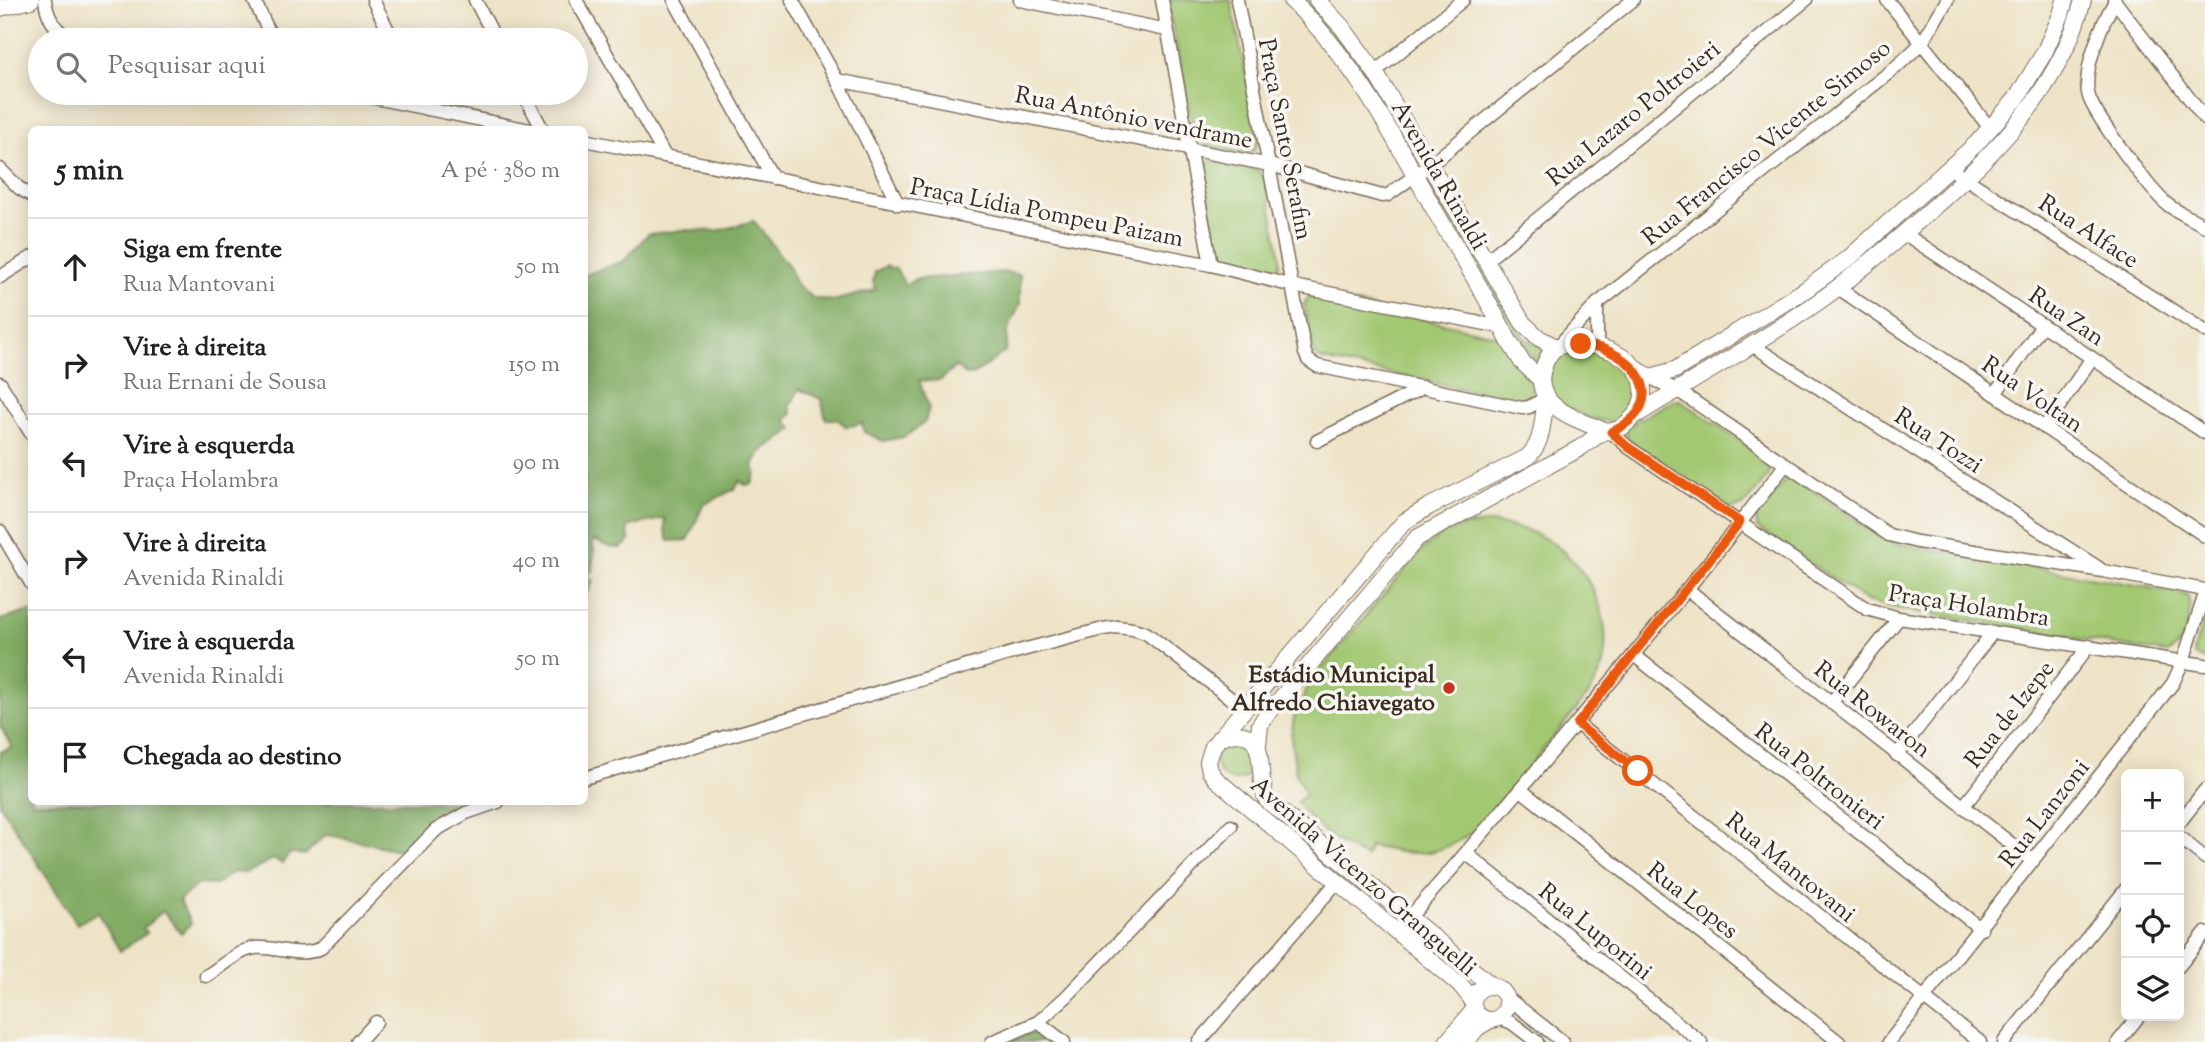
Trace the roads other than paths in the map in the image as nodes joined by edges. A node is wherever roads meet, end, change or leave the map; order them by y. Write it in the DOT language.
graph roads {
  1 [pos="31,0"];
  2 [pos="44,0"];
  3 [pos="254,0"];
  4 [pos="373,0"];
  5 [pos="475,0"];
  6 [pos="576,0"];
  7 [pos="674,0"];
  8 [pos="792,0"];
  9 [pos="1020,0"];
  10 [pos="1162,0"];
  11 [pos="1237,0"];
  12 [pos="1291,0"];
  13 [pos="1317,0"];
  14 [pos="1463,0"];
  15 [pos="1633,0"];
  16 [pos="1806,0"];
  17 [pos="1887,0"];
  18 [pos="1947,0"];
  19 [pos="2065,0"];
  20 [pos="2083,0"];
  21 [pos="2115,0"];
  22 [pos="0,8"];
  23 [pos="58,28"];
  24 [pos="267,28"];
  25 [pos="387,28"];
  26 [pos="490,28"];
  27 [pos="1167,30"];
  28 [pos="1922,43"];
  29 [pos="1375,72"];
  30 [pos="837,80"];
  31 [pos="408,105"];
  32 [pos="425,105"];
  33 [pos="529,105"];
  34 [pos="427,109"];
  35 [pos="2205,119"];
  36 [pos="510,126"];
  37 [pos="541,126"];
  38 [pos="1990,128"];
  39 [pos="588,141"];
  40 [pos="1191,149"];
  41 [pos="665,156"];
  42 [pos="1431,164"];
  43 [pos="1270,165"];
  44 [pos="1949,168"];
  45 [pos="0,169"];
  46 [pos="1415,175"];
  47 [pos="1967,177"];
  48 [pos="773,178"];
  49 [pos="28,194"];
  50 [pos="898,204"];
  51 [pos="2205,226"];
  52 [pos="1905,234"];
  53 [pos="28,260"];
  54 [pos="1488,260"];
  55 [pos="1211,265"];
  56 [pos="0,277"];
  57 [pos="1293,286"];
  58 [pos="1838,288"];
  59 [pos="1597,304"];
  60 [pos="2042,325"];
  61 [pos="1502,327"];
  62 [pos="2205,331"];
  63 [pos="1752,345"];
  64 [pos="1557,346"];
  65 [pos="1597,346"];
  66 [pos="2092,358"];
  67 [pos="1640,372"];
  68 [pos="1540,379"];
  69 [pos="0,383"];
  70 [pos="1424,387"];
  71 [pos="1677,390"];
  72 [pos="1995,394"];
  73 [pos="1546,398"];
  74 [pos="1637,414"];
  75 [pos="2045,427"];
  76 [pos="28,428"];
  77 [pos="1607,432"];
  78 [pos="2205,433"];
  79 [pos="1317,441"];
  80 [pos="1786,464"];
  81 [pos="1740,522"];
  82 [pos="0,531"];
  83 [pos="2205,536"];
  84 [pos="2103,571"];
  85 [pos="28,578"];
  86 [pos="1687,589"];
  87 [pos="2205,592"];
  88 [pos="1899,618"];
  89 [pos="1993,632"];
  90 [pos="2089,646"];
  91 [pos="1634,655"];
  92 [pos="2183,661"];
  93 [pos="2205,665"];
  94 [pos="1831,703"];
  95 [pos="1244,708"];
  96 [pos="1577,724"];
  97 [pos="1220,737"];
  98 [pos="1258,745"];
  99 [pos="1897,755"];
  100 [pos="1260,774"];
  101 [pos="588,777"];
  102 [pos="1224,786"];
  103 [pos="1521,790"];
  104 [pos="2205,790"];
  105 [pos="489,805"];
  106 [pos="1963,807"];
  107 [pos="2184,817"];
  108 [pos="1231,826"];
  109 [pos="2184,841"];
  110 [pos="1466,853"];
  111 [pos="2205,858"];
  112 [pos="2033,861"];
  113 [pos="1337,882"];
  114 [pos="2121,895"];
  115 [pos="1409,918"];
  116 [pos="1981,929"];
  117 [pos="1396,933"];
  118 [pos="2205,933"];
  119 [pos="2184,960"];
  120 [pos="206,976"];
  121 [pos="1498,991"];
  122 [pos="1924,999"];
  123 [pos="1473,1005"];
  124 [pos="1494,1019"];
  125 [pos="2135,1021"];
  126 [pos="376,1022"];
  127 [pos="1038,1022"];
  128 [pos="358,1042"];
  129 [pos="992,1042"];
  130 [pos="1064,1042"];
  131 [pos="1199,1042"];
  132 [pos="1447,1042"];
  133 [pos="1466,1042"];
  134 [pos="1537,1042"];
  135 [pos="1563,1042"];
  136 [pos="1701,1042"];
  137 [pos="1839,1042"];
  138 [pos="1889,1042"];
  139 [pos="1980,1042"];
  140 [pos="2004,1042"];
  141 [pos="2118,1042"];
  1 -- 22 [label="main road"];
  2 -- 23 [label="street"];
  3 -- 24 [label="street"];
  4 -- 25 [label="street"];
  5 -- 26 [label="street"];
  6 -- 41 [label="street"];
  7 -- 48 [label="street"];
  8 -- 30 [label="street"];
  9 -- 27 [label="street"];
  10 -- 27 [label="street"];
  11 -- 43 [label="street, Praça Santo Serafim"];
  12 -- 46 [label="main road, Avenida Rinaldi"];
  13 -- 29 [label="main road, Avenida Rinaldi"];
  14 -- 29 [label="street"];
  15 -- 42 [label="street, Rua Antônio vendrame"];
  16 -- 54 [label="street, Rua Lazaro Poltroieri"];
  17 -- 28 [label="street"];
  18 -- 28 [label="street, Rua Francisco Vicente Simoso"];
  19 -- 38 [label="main road"];
  20 -- 47 [label="main road"];
  21 -- 35 [label="street"];
  21 -- 51 [label="street"];
  27 -- 40 [label="street"];
  28 -- 38 [label="street"];
  28 -- 59 [label="street, Rua Francisco Vicente Simoso"];
  29 -- 42 [label="main road, Avenida Rinaldi"];
  30 -- 40 [label="street, Rua Antônio vendrame"];
  30 -- 50 [label="street"];
  31 -- 34 [label="street"];
  32 -- 34 [label="street"];
  33 -- 37 [label="street"];
  34 -- 36 [label="street"];
  38 -- 44 [label="main road"];
  39 -- 41 [label="street, Praça Lídia Pompeu Paizam"];
  40 -- 43 [label="street, Rua Antônio vendrame"];
  40 -- 55 [label="street"];
  41 -- 48 [label="street, Praça Lídia Pompeu Paizam"];
  42 -- 46 [label="street, Rua Antônio vendrame"];
  42 -- 54 [label="main road, Avenida Rinaldi"];
  43 -- 46 [label="street, Rua Antônio vendrame"];
  43 -- 57 [label="street, Praça Santo Serafim"];
  44 -- 47 [label="street, Rua Alface"];
  44 -- 67 [label="main road"];
  45 -- 49 [label="street"];
  46 -- 61 [label="main road, Avenida Rinaldi"];
  47 -- 52 [label="main road"];
  47 -- 62 [label="street, Rua Alface"];
  48 -- 50 [label="street, Praça Lídia Pompeu Paizam"];
  50 -- 55 [label="street, Praça Lídia Pompeu Paizam"];
  52 -- 58 [label="main road"];
  52 -- 60 [label="street, Rua Zan"];
  53 -- 56 [label="street"];
  54 -- 64 [label="main road, Avenida Rinaldi"];
  55 -- 57 [label="street, Praça Lídia Pompeu Paizam"];
  57 -- 61 [label="street, Praça Lídia Pompeu Paizam"];
  57 -- 70 [label="street, Praça Santo Serafim"];
  58 -- 63 [label="main road"];
  58 -- 72 [label="street, Rua Voltan"];
  59 -- 64 [label="street, Rua Francisco Vicente Simoso"];
  59 -- 65 [label="street"];
  60 -- 66 [label="street, Rua Zan"];
  60 -- 72 [label="street"];
  61 -- 68 [label="main road, Avenida Rinaldi"];
  63 -- 71 [label="main road"];
  63 -- 84 [label="street, Rua Tozzi"];
  64 -- 65 [label="main road"];
  64 -- 68 [label="main road"];
  65 -- 67 [label="main road"];
  66 -- 75 [label="street"];
  66 -- 78 [label="street, Rua Zan"];
  67 -- 71 [label="street"];
  67 -- 74 [label="main road"];
  68 -- 73 [label="main road, Avenida Rinaldi"];
  69 -- 76 [label="street"];
  70 -- 73 [label="street"];
  70 -- 79 [label="street"];
  71 -- 74 [label="main road"];
  71 -- 80 [label="street"];
  72 -- 75 [label="street, Rua Voltan"];
  73 -- 77 [label="main road"];
  73 -- 95 [label="main road"];
  74 -- 77 [label="main road"];
  75 -- 83 [label="street, Rua Voltan"];
  77 -- 81 [label="street, Praça Holambra"];
  77 -- 98 [label="main road"];
  80 -- 81 [label="street"];
  80 -- 84 [label="street"];
  81 -- 86 [label="street"];
  81 -- 88 [label="street, Praça Holambra"];
  82 -- 85 [label="street"];
  84 -- 87 [label="street"];
  86 -- 91 [label="street"];
  86 -- 94 [label="street, Rua Rowaron"];
  87 -- 92 [label="street, Rua Lanzoni"];
  88 -- 89 [label="street, Praça Holambra"];
  88 -- 94 [label="street"];
  89 -- 90 [label="street, Praça Holambra"];
  89 -- 99 [label="street"];
  90 -- 92 [label="street, Praça Holambra"];
  90 -- 106 [label="street, Rua de Izepe"];
  91 -- 96 [label="street"];
  91 -- 116 [label="street, Rua Poltronieri"];
  92 -- 93 [label="street, Praça Holambra"];
  92 -- 112 [label="street, Rua Lanzoni"];
  94 -- 99 [label="street, Rua Rowaron"];
  95 -- 97 [label="main road"];
  95 -- 101 [label="street"];
  96 -- 103 [label="street"];
  96 -- 122 [label="street, Rua Mantovani"];
  97 -- 98 [label="main road"];
  97 -- 102 [label="main road"];
  98 -- 100 [label="main road"];
  99 -- 106 [label="street, Rua Rowaron"];
  100 -- 102 [label="main road"];
  100 -- 115 [label="main road, Avenida Vicenzo Granguelli"];
  102 -- 113 [label="main road, Avenida Vicenzo Granguelli"];
  103 -- 110 [label="street"];
  103 -- 137 [label="street, Rua Lopes"];
  104 -- 107 [label="street"];
  105 -- 120 [label="street"];
  106 -- 112 [label="street, Rua Rowaron"];
  108 -- 127 [label="street"];
  109 -- 111 [label="street"];
  110 -- 115 [label="street"];
  110 -- 136 [label="street, Rua Luporini"];
  112 -- 116 [label="street, Rua Lanzoni"];
  113 -- 117 [label="main road, Avenida Vicenzo Granguelli"];
  113 -- 131 [label="street"];
  114 -- 140 [label="street"];
  115 -- 117 [label="street"];
  115 -- 121 [label="main road, Avenida Vicenzo Granguelli"];
  116 -- 122 [label="street, Rua Lanzoni"];
  117 -- 123 [label="main road, Avenida Vicenzo Granguelli"];
  118 -- 119 [label="street"];
  121 -- 123 [label="main road, Avenida Vicenzo Granguelli"];
  121 -- 124 [label="main road"];
  121 -- 135 [label="street, Avenida Vicenzo Granguelli"];
  122 -- 138 [label="street, Rua Lanzoni"];
  122 -- 139 [label="street, Rua Mantovani"];
  123 -- 124 [label="main road, Avenida Vicenzo Granguelli"];
  123 -- 132 [label="main road"];
  124 -- 133 [label="main road"];
  124 -- 134 [label="street, Avenida Vicenzo Granguelli"];
  125 -- 141 [label="street"];
  126 -- 128 [label="street"];
  127 -- 129 [label="street"];
  127 -- 130 [label="street"];
}
